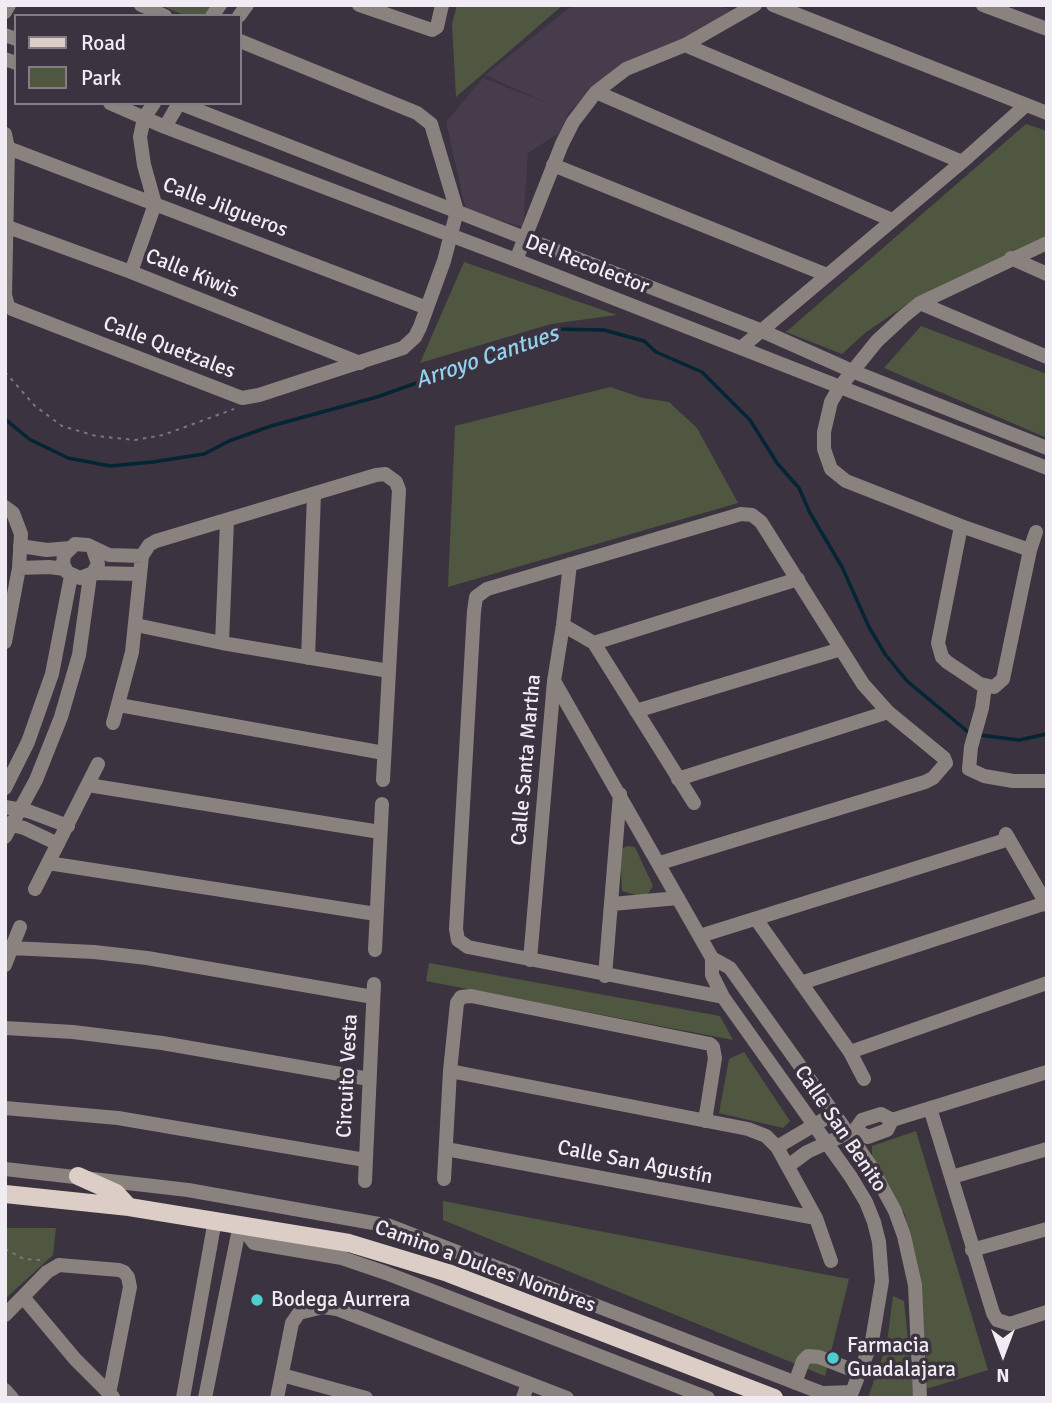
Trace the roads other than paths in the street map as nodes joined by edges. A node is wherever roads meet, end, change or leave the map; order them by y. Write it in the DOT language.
graph roads {
  1 [pos="9,5"];
  2 [pos="141,5"];
  3 [pos="359,5"];
  4 [pos="755,5"];
  5 [pos="773,5"];
  6 [pos="984,5"];
  7 [pos="441,10"];
  8 [pos="5,12"];
  9 [pos="161,14"];
  10 [pos="1047,29"];
  11 [pos="242,42"];
  12 [pos="685,45"];
  13 [pos="596,92"];
  14 [pos="115,105"];
  15 [pos="152,105"];
  16 [pos="178,105"];
  17 [pos="184,105"];
  18 [pos="1026,105"];
  19 [pos="1047,113"];
  20 [pos="144,118"];
  21 [pos="166,128"];
  22 [pos="7,141"];
  23 [pos="962,162"];
  24 [pos="553,165"];
  25 [pos="155,204"];
  26 [pos="457,211"];
  27 [pos="892,220"];
  28 [pos="8,227"];
  29 [pos="451,235"];
  30 [pos="525,237"];
  31 [pos="1047,243"];
  32 [pos="1011,258"];
  33 [pos="516,260"];
  34 [pos="131,272"];
  35 [pos="1047,274"];
  36 [pos="827,275"];
  37 [pos="920,303"];
  38 [pos="427,308"];
  39 [pos="760,330"];
  40 [pos="741,347"];
  41 [pos="1047,357"];
  42 [pos="360,363"];
  43 [pos="852,371"];
  44 [pos="839,388"];
  45 [pos="1047,448"];
  46 [pos="1047,468"];
  47 [pos="314,495"];
  48 [pos="9,510"];
  49 [pos="227,521"];
  50 [pos="961,526"];
  51 [pos="1036,532"];
  52 [pos="20,547"];
  53 [pos="70,548"];
  54 [pos="93,549"];
  55 [pos="1030,550"];
  56 [pos="142,556"];
  57 [pos="570,564"];
  58 [pos="19,568"];
  59 [pos="68,572"];
  60 [pos="139,573"];
  61 [pos="91,574"];
  62 [pos="798,579"];
  63 [pos="136,625"];
  64 [pos="564,625"];
  65 [pos="5,642"];
  66 [pos="222,643"];
  67 [pos="594,643"];
  68 [pos="841,649"];
  69 [pos="308,658"];
  70 [pos="389,671"];
  71 [pos="554,681"];
  72 [pos="985,686"];
  73 [pos="119,705"];
  74 [pos="636,711"];
  75 [pos="888,712"];
  76 [pos="113,723"];
  77 [pos="384,753"];
  78 [pos="98,764"];
  79 [pos="678,779"];
  80 [pos="383,780"];
  81 [pos="1047,781"];
  82 [pos="88,785"];
  83 [pos="5,788"];
  84 [pos="620,794"];
  85 [pos="694,803"];
  86 [pos="382,804"];
  87 [pos="5,807"];
  88 [pos="22,809"];
  89 [pos="68,826"];
  90 [pos="8,828"];
  91 [pos="380,832"];
  92 [pos="58,844"];
  93 [pos="48,863"];
  94 [pos="660,863"];
  95 [pos="35,889"];
  96 [pos="678,898"];
  97 [pos="612,904"];
  98 [pos="1046,904"];
  99 [pos="376,915"];
  100 [pos="756,919"];
  101 [pos="20,927"];
  102 [pos="700,936"];
  103 [pos="11,948"];
  104 [pos="375,950"];
  105 [pos="712,958"];
  106 [pos="530,960"];
  107 [pos="5,965"];
  108 [pos="605,976"];
  109 [pos="801,983"];
  110 [pos="1047,983"];
  111 [pos="723,997"];
  112 [pos="5,1028"];
  113 [pos="850,1052"];
  114 [pos="450,1071"];
  115 [pos="1047,1072"];
  116 [pos="369,1079"];
  117 [pos="864,1079"];
  118 [pos="5,1108"];
  119 [pos="930,1108"];
  120 [pos="833,1114"];
  121 [pos="705,1121"];
  122 [pos="813,1125"];
  123 [pos="852,1131"];
  124 [pos="827,1142"];
  125 [pos="774,1143"];
  126 [pos="446,1149"];
  127 [pos="1047,1149"];
  128 [pos="365,1160"];
  129 [pos="788,1166"];
  130 [pos="5,1169"];
  131 [pos="78,1176"];
  132 [pos="952,1177"];
  133 [pos="444,1179"];
  134 [pos="365,1181"];
  135 [pos="5,1194"];
  136 [pos="128,1207"];
  137 [pos="816,1218"];
  138 [pos="215,1220"];
  139 [pos="240,1224"];
  140 [pos="1047,1229"];
  141 [pos="972,1250"];
  142 [pos="831,1261"];
  143 [pos="206,1275"];
  144 [pos="230,1280"];
  145 [pos="23,1297"];
  146 [pos="200,1310"];
  147 [pos="1047,1312"];
  148 [pos="223,1314"];
  149 [pos="5,1315"];
  150 [pos="860,1373"];
  151 [pos="282,1376"];
  152 [pos="528,1383"];
  153 [pos="795,1383"];
  154 [pos="5,1390"];
  155 [pos="112,1396"];
  156 [pos="827,1396"];
  157 [pos="12,1398"];
  158 [pos="183,1398"];
  159 [pos="205,1398"];
  160 [pos="277,1398"];
  161 [pos="366,1398"];
  162 [pos="523,1398"];
  163 [pos="567,1398"];
  164 [pos="708,1398"];
  165 [pos="774,1398"];
  166 [pos="920,1398"];
  1 -- 8 [label="street"];
  2 -- 9 [label="street"];
  3 -- 7 [label="street"];
  4 -- 12 [label="street"];
  5 -- 18 [label="street"];
  6 -- 10 [label="street"];
  11 -- 26 [label="street"];
  12 -- 13 [label="street"];
  12 -- 23 [label="street"];
  13 -- 24 [label="street"];
  13 -- 27 [label="street"];
  14 -- 20 [label="street, Del Recolector"];
  15 -- 20 [label="street"];
  16 -- 21 [label="street"];
  17 -- 26 [label="street, Del Recolector"];
  18 -- 19 [label="street"];
  18 -- 23 [label="street"];
  20 -- 21 [label="street, Del Recolector"];
  20 -- 25 [label="street"];
  21 -- 29 [label="street, Del Recolector"];
  22 -- 25 [label="street, Calle Jilgueros"];
  22 -- 28 [label="street, Calle Quetzales"];
  23 -- 27 [label="street"];
  24 -- 30 [label="street"];
  24 -- 36 [label="street"];
  25 -- 34 [label="street"];
  25 -- 38 [label="street, Calle Jilgueros"];
  26 -- 29 [label="street, Calle Quetzales"];
  26 -- 30 [label="street, Del Recolector"];
  27 -- 36 [label="street"];
  28 -- 34 [label="street, Calle Kiwis"];
  28 -- 42 [label="street, Calle Quetzales"];
  29 -- 33 [label="street, Del Recolector"];
  29 -- 38 [label="street, Calle Quetzales"];
  30 -- 33 [label="street"];
  30 -- 39 [label="street, Del Recolector"];
  31 -- 32 [label="street"];
  32 -- 35 [label="street"];
  32 -- 37 [label="street"];
  33 -- 40 [label="street, Del Recolector"];
  34 -- 42 [label="street, Calle Kiwis"];
  36 -- 39 [label="street"];
  37 -- 41 [label="street"];
  37 -- 43 [label="street"];
  38 -- 42 [label="street, Calle Quetzales"];
  39 -- 40 [label="street"];
  39 -- 43 [label="street, Del Recolector"];
  40 -- 44 [label="street, Del Recolector"];
  43 -- 44 [label="street"];
  43 -- 45 [label="street, Del Recolector"];
  44 -- 46 [label="street, Del Recolector"];
  44 -- 50 [label="street"];
  47 -- 49 [label="street"];
  47 -- 69 [label="street"];
  47 -- 70 [label="street"];
  48 -- 52 [label="street"];
  49 -- 56 [label="street"];
  49 -- 66 [label="street"];
  50 -- 55 [label="street"];
  50 -- 72 [label="street"];
  51 -- 55 [label="street"];
  52 -- 53 [label="street"];
  52 -- 58 [label="street"];
  53 -- 54 [label="street"];
  53 -- 59 [label="street"];
  54 -- 56 [label="street"];
  54 -- 61 [label="street"];
  55 -- 72 [label="street"];
  56 -- 60 [label="street"];
  57 -- 62 [label="street"];
  57 -- 64 [label="street, Calle Santa Martha"];
  57 -- 106 [label="street"];
  58 -- 59 [label="street"];
  58 -- 65 [label="street"];
  59 -- 61 [label="street"];
  59 -- 83 [label="street"];
  60 -- 61 [label="street"];
  60 -- 63 [label="street"];
  61 -- 88 [label="street"];
  62 -- 67 [label="street"];
  62 -- 68 [label="street"];
  63 -- 66 [label="street"];
  63 -- 73 [label="street"];
  64 -- 67 [label="street"];
  64 -- 71 [label="street, Calle Santa Martha"];
  66 -- 69 [label="street"];
  67 -- 74 [label="street"];
  68 -- 74 [label="street"];
  68 -- 75 [label="street"];
  69 -- 70 [label="street"];
  70 -- 77 [label="street"];
  71 -- 84 [label="street, Calle San Benito"];
  71 -- 106 [label="street, Calle Santa Martha"];
  72 -- 81 [label="street"];
  73 -- 76 [label="street"];
  73 -- 77 [label="street"];
  74 -- 79 [label="street"];
  75 -- 79 [label="street"];
  75 -- 94 [label="street"];
  77 -- 80 [label="street"];
  78 -- 82 [label="street"];
  79 -- 85 [label="street"];
  82 -- 89 [label="street"];
  82 -- 91 [label="street"];
  84 -- 94 [label="street, Calle San Benito"];
  84 -- 97 [label="street"];
  86 -- 91 [label="street"];
  87 -- 88 [label="street"];
  88 -- 89 [label="street"];
  88 -- 90 [label="street"];
  89 -- 92 [label="street"];
  90 -- 92 [label="street"];
  91 -- 99 [label="street"];
  92 -- 93 [label="street"];
  93 -- 95 [label="street"];
  93 -- 99 [label="street"];
  94 -- 96 [label="street, Calle San Benito"];
  96 -- 97 [label="street"];
  96 -- 102 [label="street, Calle San Benito"];
  97 -- 108 [label="street"];
  98 -- 100 [label="street"];
  98 -- 109 [label="street"];
  99 -- 104 [label="street"];
  100 -- 102 [label="street"];
  100 -- 109 [label="street"];
  101 -- 103 [label="street"];
  102 -- 105 [label="street, Calle San Benito"];
  103 -- 107 [label="street"];
  103 -- 116 [label="street, Circuito Vesta"];
  105 -- 111 [label="street, Calle San Benito"];
  105 -- 120 [label="street, Calle San Benito"];
  106 -- 108 [label="street"];
  108 -- 111 [label="street"];
  109 -- 113 [label="street"];
  110 -- 113 [label="street"];
  111 -- 122 [label="street, Calle San Benito"];
  112 -- 116 [label="street"];
  113 -- 117 [label="street"];
  114 -- 121 [label="street"];
  114 -- 121 [label="street"];
  114 -- 126 [label="street"];
  115 -- 119 [label="street"];
  116 -- 128 [label="street, Circuito Vesta"];
  118 -- 128 [label="street, Circuito Vesta"];
  119 -- 123 [label="street"];
  119 -- 132 [label="street"];
  120 -- 122 [label="street"];
  120 -- 123 [label="street, Calle San Benito"];
  121 -- 125 [label="street"];
  122 -- 124 [label="street, Calle San Benito"];
  122 -- 125 [label="street"];
  123 -- 124 [label="street"];
  123 -- 166 [label="street, Calle San Benito"];
  124 -- 129 [label="street"];
  124 -- 150 [label="street, Calle San Benito"];
  125 -- 129 [label="street"];
  126 -- 133 [label="street"];
  126 -- 137 [label="street, Calle San Agustín"];
  127 -- 132 [label="street"];
  128 -- 134 [label="street"];
  129 -- 137 [label="street"];
  130 -- 131 [label="street"];
  131 -- 136 [label="main road"];
  131 -- 153 [label="street"];
  132 -- 141 [label="street"];
  135 -- 136 [label="main road, Camino a Dulces Nombres"];
  136 -- 138 [label="main road, Camino a Dulces Nombres"];
  137 -- 142 [label="street"];
  138 -- 139 [label="main road, Camino a Dulces Nombres"];
  138 -- 143 [label="street"];
  139 -- 144 [label="street"];
  139 -- 164 [label="street"];
  139 -- 165 [label="main road, Camino a Dulces Nombres"];
  140 -- 141 [label="street"];
  141 -- 147 [label="street"];
  143 -- 144 [label="street"];
  143 -- 146 [label="street"];
  144 -- 148 [label="street"];
  145 -- 149 [label="street"];
  145 -- 155 [label="street"];
  145 -- 155 [label="street"];
  146 -- 148 [label="street"];
  146 -- 158 [label="street"];
  148 -- 159 [label="street"];
  150 -- 153 [label="street"];
  150 -- 156 [label="street, Calle San Benito"];
  151 -- 152 [label="street"];
  151 -- 160 [label="street"];
  151 -- 161 [label="street"];
  152 -- 162 [label="street"];
  152 -- 163 [label="street"];
  153 -- 156 [label="street"];
  154 -- 157 [label="street"];
}
